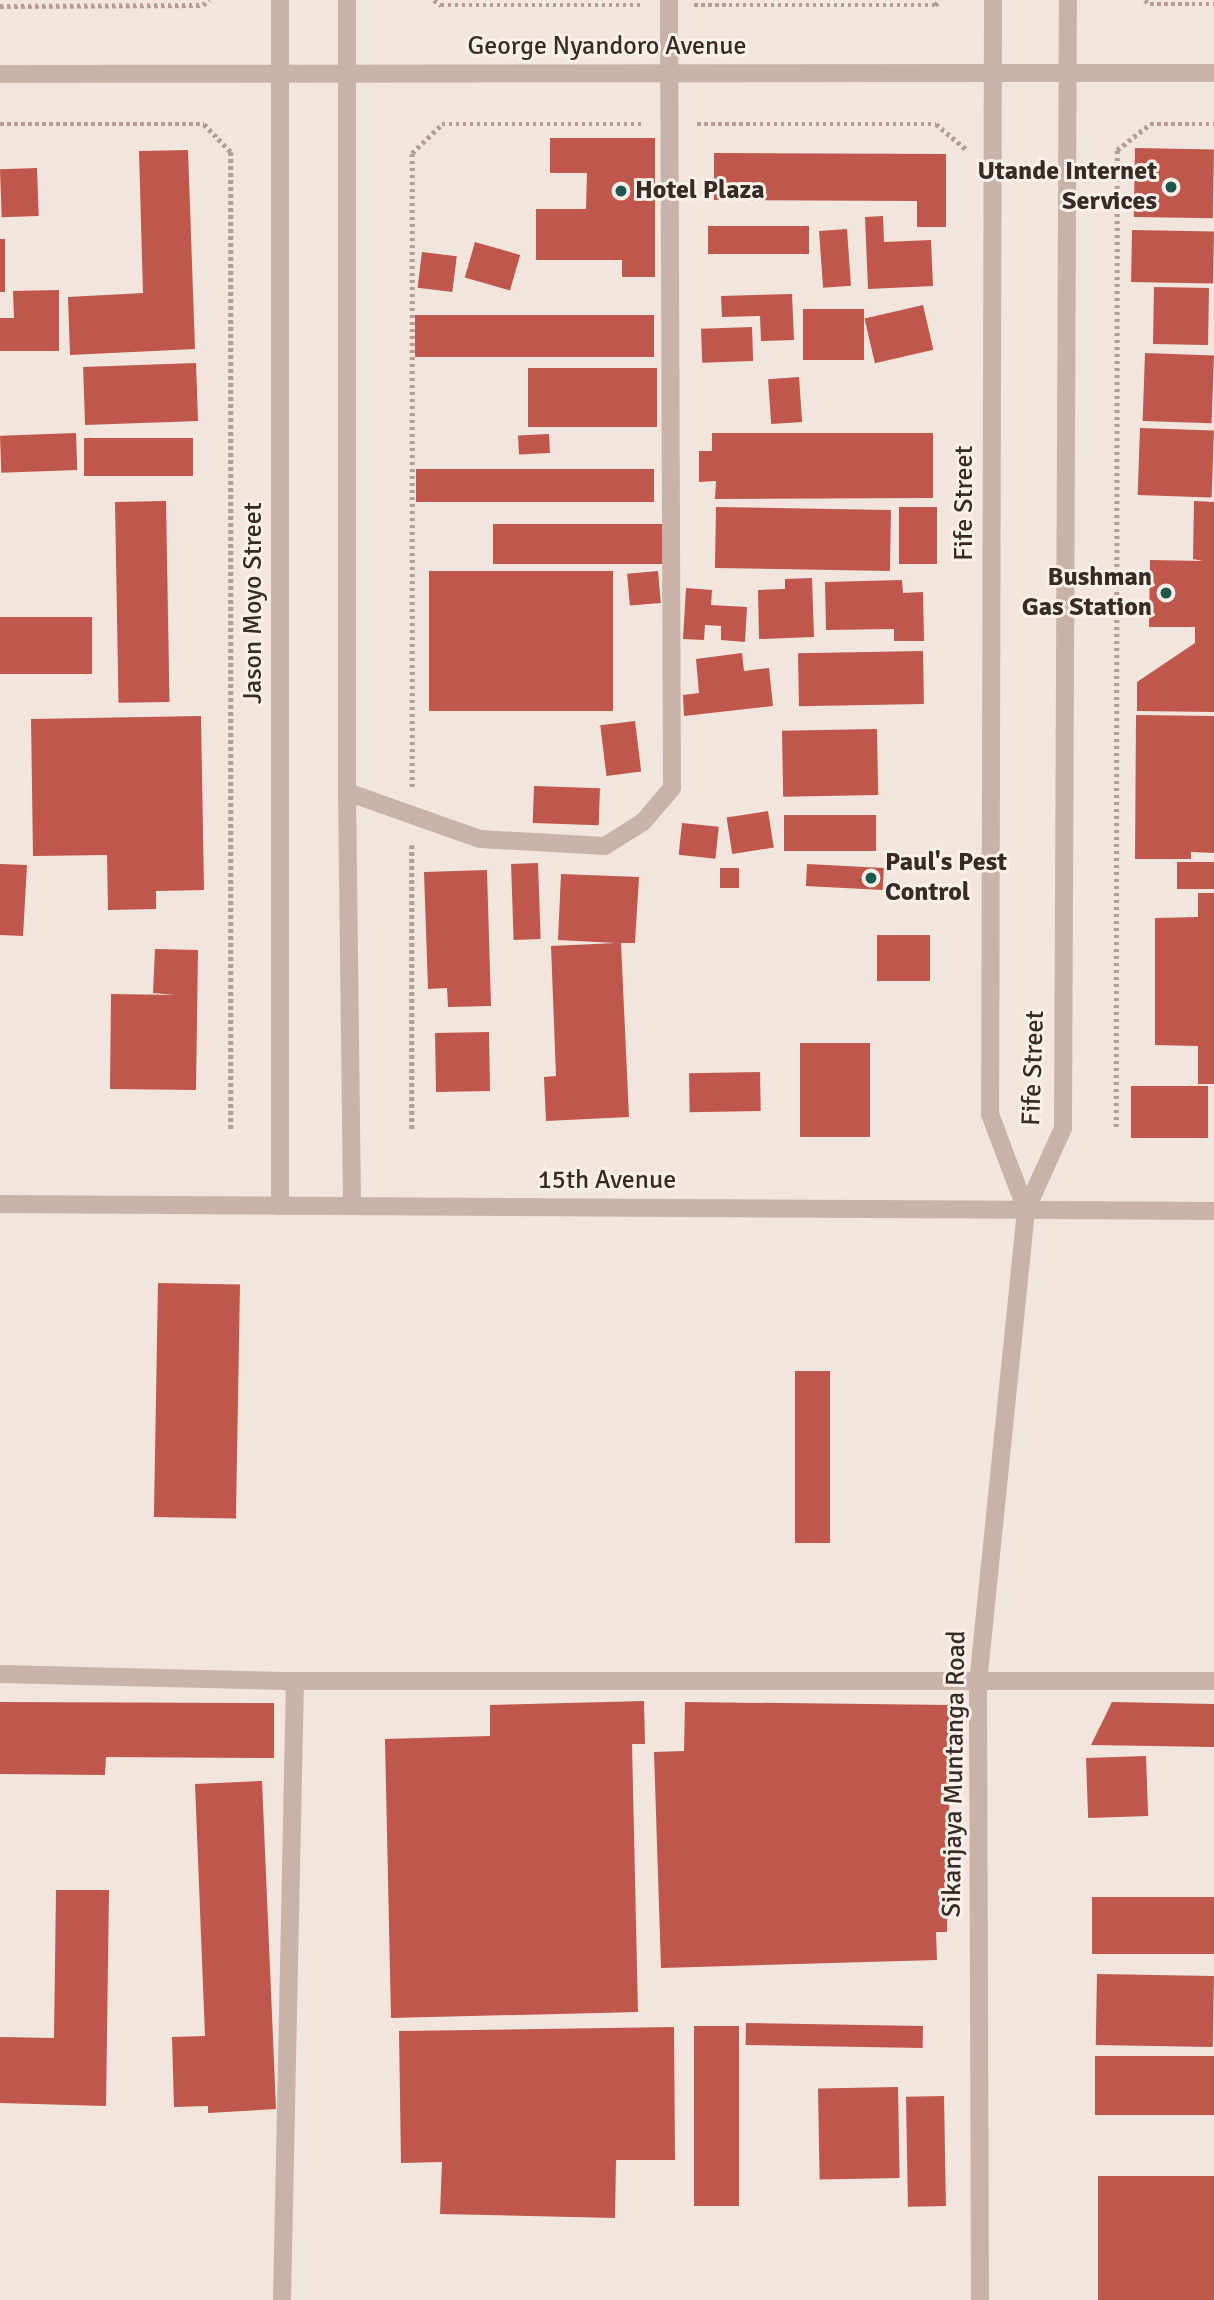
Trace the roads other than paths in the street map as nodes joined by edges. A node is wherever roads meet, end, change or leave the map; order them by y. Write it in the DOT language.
graph roads {
  1 [pos="281,0"];
  2 [pos="347,0"];
  3 [pos="669,0"];
  4 [pos="993,0"];
  5 [pos="1068,0"];
  6 [pos="1068,73"];
  7 [pos="0,74"];
  8 [pos="281,74"];
  9 [pos="347,74"];
  10 [pos="670,74"];
  11 [pos="993,74"];
  12 [pos="1214,74"];
  13 [pos="347,792"];
  14 [pos="0,1204"];
  15 [pos="280,1206"];
  16 [pos="352,1206"];
  17 [pos="1026,1210"];
  18 [pos="1214,1211"];
  19 [pos="0,1674"];
  20 [pos="295,1681"];
  21 [pos="1214,1681"];
  22 [pos="978,1683"];
  23 [pos="282,2300"];
  24 [pos="980,2300"];
  1 -- 8 [label="street, Jason Moyo Street"];
  2 -- 9 [label="street"];
  3 -- 10 [label="street"];
  4 -- 11 [label="street, Fife Street"];
  5 -- 6 [label="street, Fife Street"];
  6 -- 11 [label="street, George Nyandoro Avenue"];
  6 -- 12 [label="street, George Nyandoro Avenue"];
  6 -- 17 [label="street, Fife Street"];
  7 -- 8 [label="street, George Nyandoro Avenue"];
  8 -- 9 [label="street, George Nyandoro Avenue"];
  8 -- 15 [label="street, Jason Moyo Street"];
  9 -- 10 [label="street, George Nyandoro Avenue"];
  9 -- 13 [label="street"];
  10 -- 11 [label="street, George Nyandoro Avenue"];
  10 -- 13 [label="street"];
  11 -- 17 [label="street, Fife Street"];
  13 -- 16 [label="street"];
  14 -- 15 [label="street, 15th Avenue"];
  15 -- 16 [label="street, 15th Avenue"];
  16 -- 17 [label="street, 15th Avenue"];
  17 -- 18 [label="street, 15th Avenue"];
  17 -- 22 [label="street, Sikanjaya Muntanga Road"];
  19 -- 20 [label="street"];
  20 -- 22 [label="street"];
  20 -- 23 [label="street"];
  21 -- 22 [label="street"];
  22 -- 24 [label="street, Sikanjaya Muntanga Road"];
}
